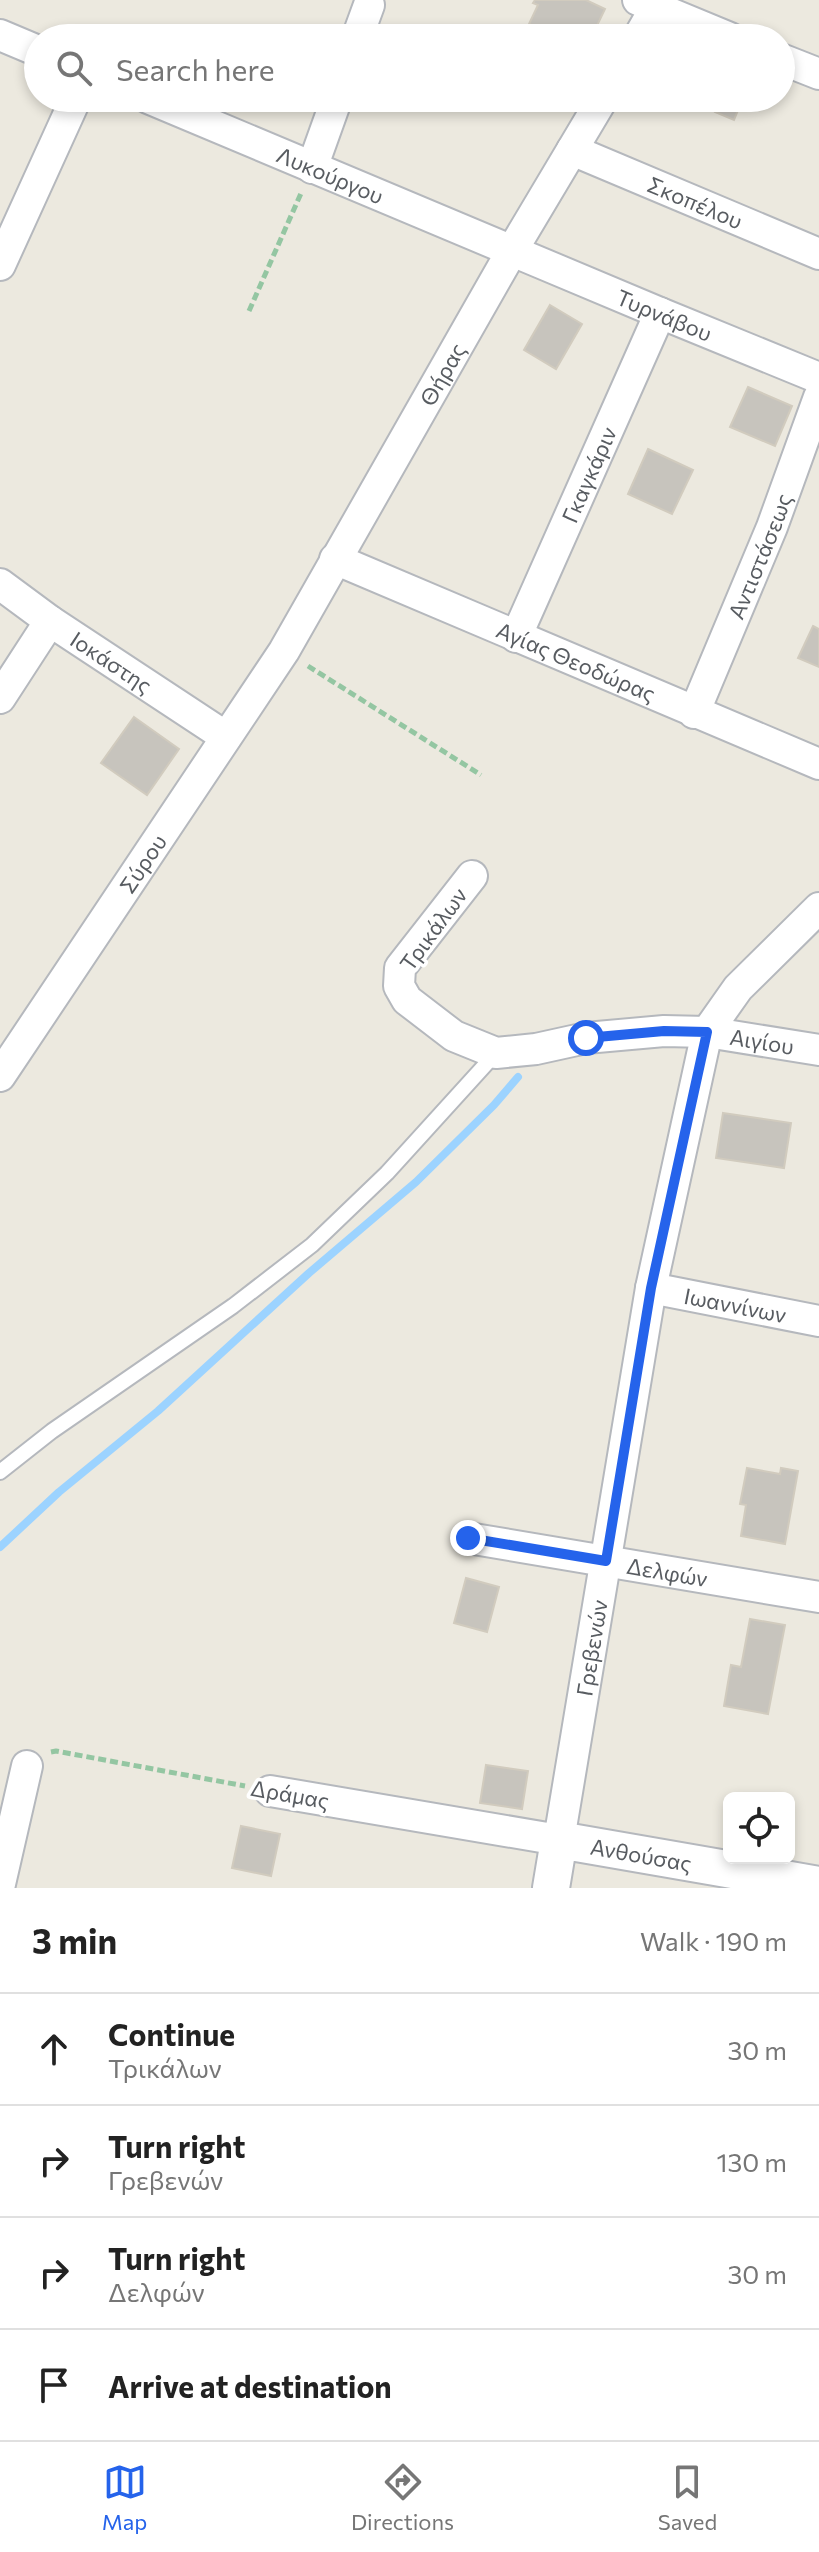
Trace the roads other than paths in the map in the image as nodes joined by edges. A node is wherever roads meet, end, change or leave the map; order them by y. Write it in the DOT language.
graph roads {
  1 [pos="652,3"];
  2 [pos="369,5"];
  3 [pos="362,24"];
  4 [pos="644,24"];
  5 [pos="699,24"];
  6 [pos="0,35"];
  7 [pos="24,45"];
  8 [pos="795,65"];
  9 [pos="819,74"];
  10 [pos="70,112"];
  11 [pos="181,112"];
  12 [pos="332,112"];
  13 [pos="595,112"];
  14 [pos="572,150"];
  15 [pos="312,168"];
  16 [pos="513,249"];
  17 [pos="819,254"];
  18 [pos="0,265"];
  19 [pos="660,313"];
  20 [pos="819,378"];
  21 [pos="819,397"];
  22 [pos="335,559"];
  23 [pos="0,584"];
  24 [pos="50,621"];
  25 [pos="516,637"];
  26 [pos="284,651"];
  27 [pos="0,698"];
  28 [pos="694,713"];
  29 [pos="226,737"];
  30 [pos="819,764"];
  31 [pos="472,876"];
  32 [pos="819,908"];
  33 [pos="707,1032"];
  34 [pos="819,1050"];
  35 [pos="496,1053"];
  36 [pos="0,1076"];
  37 [pos="651,1288"];
  38 [pos="819,1321"];
  39 [pos="0,1472"];
  40 [pos="468,1538"];
  41 [pos="606,1561"];
  42 [pos="819,1597"];
  43 [pos="27,1766"];
  44 [pos="270,1791"];
  45 [pos="559,1840"];
  46 [pos="0,1884"];
  47 [pos="819,1885"];
  48 [pos="551,1888"];
  1 -- 4 [label="street"];
  1 -- 5 [label="street"];
  2 -- 3 [label="street"];
  6 -- 7 [label="street"];
  8 -- 9 [label="street"];
  10 -- 18 [label="street"];
  11 -- 15 [label="street, Λυκούργου"];
  12 -- 15 [label="street"];
  13 -- 14 [label="street, Θήρας"];
  14 -- 16 [label="street, Θήρας"];
  14 -- 17 [label="street, Σκοπέλου"];
  15 -- 16 [label="street, Λυκούργου"];
  16 -- 19 [label="street, Τυρνάβου"];
  16 -- 22 [label="street, Θήρας"];
  19 -- 20 [label="street, Τυρνάβου"];
  19 -- 25 [label="street, Γκαγκάριν"];
  21 -- 28 [label="street, Αντιστάσεως"];
  22 -- 25 [label="street, Αγίας Θεοδώρας"];
  22 -- 26 [label="street, Θήρας"];
  23 -- 24 [label="street, Ιοκάστης"];
  24 -- 27 [label="street"];
  24 -- 29 [label="street, Ιοκάστης"];
  25 -- 28 [label="street, Αγίας Θεοδώρας"];
  26 -- 29 [label="street, Σύρου"];
  28 -- 30 [label="street, Αγίας Θεοδώρας"];
  29 -- 36 [label="street, Σύρου"];
  31 -- 35 [label="street, Τρικάλων"];
  32 -- 33 [label="street"];
  33 -- 34 [label="street, Αιγίου"];
  33 -- 35 [label="street, Τρικάλων"];
  33 -- 37 [label="street, Γρεβενών"];
  35 -- 39 [label="lane"];
  37 -- 38 [label="street, Ιωαννίνων"];
  37 -- 41 [label="street, Γρεβενών"];
  40 -- 41 [label="street, Δελφών"];
  41 -- 42 [label="street, Δελφών"];
  41 -- 45 [label="street, Γρεβενών"];
  43 -- 46 [label="street"];
  44 -- 45 [label="street, Δράμας"];
  45 -- 47 [label="street, Ανθούσας"];
  45 -- 48 [label="street, Ανθούσας"];
}
